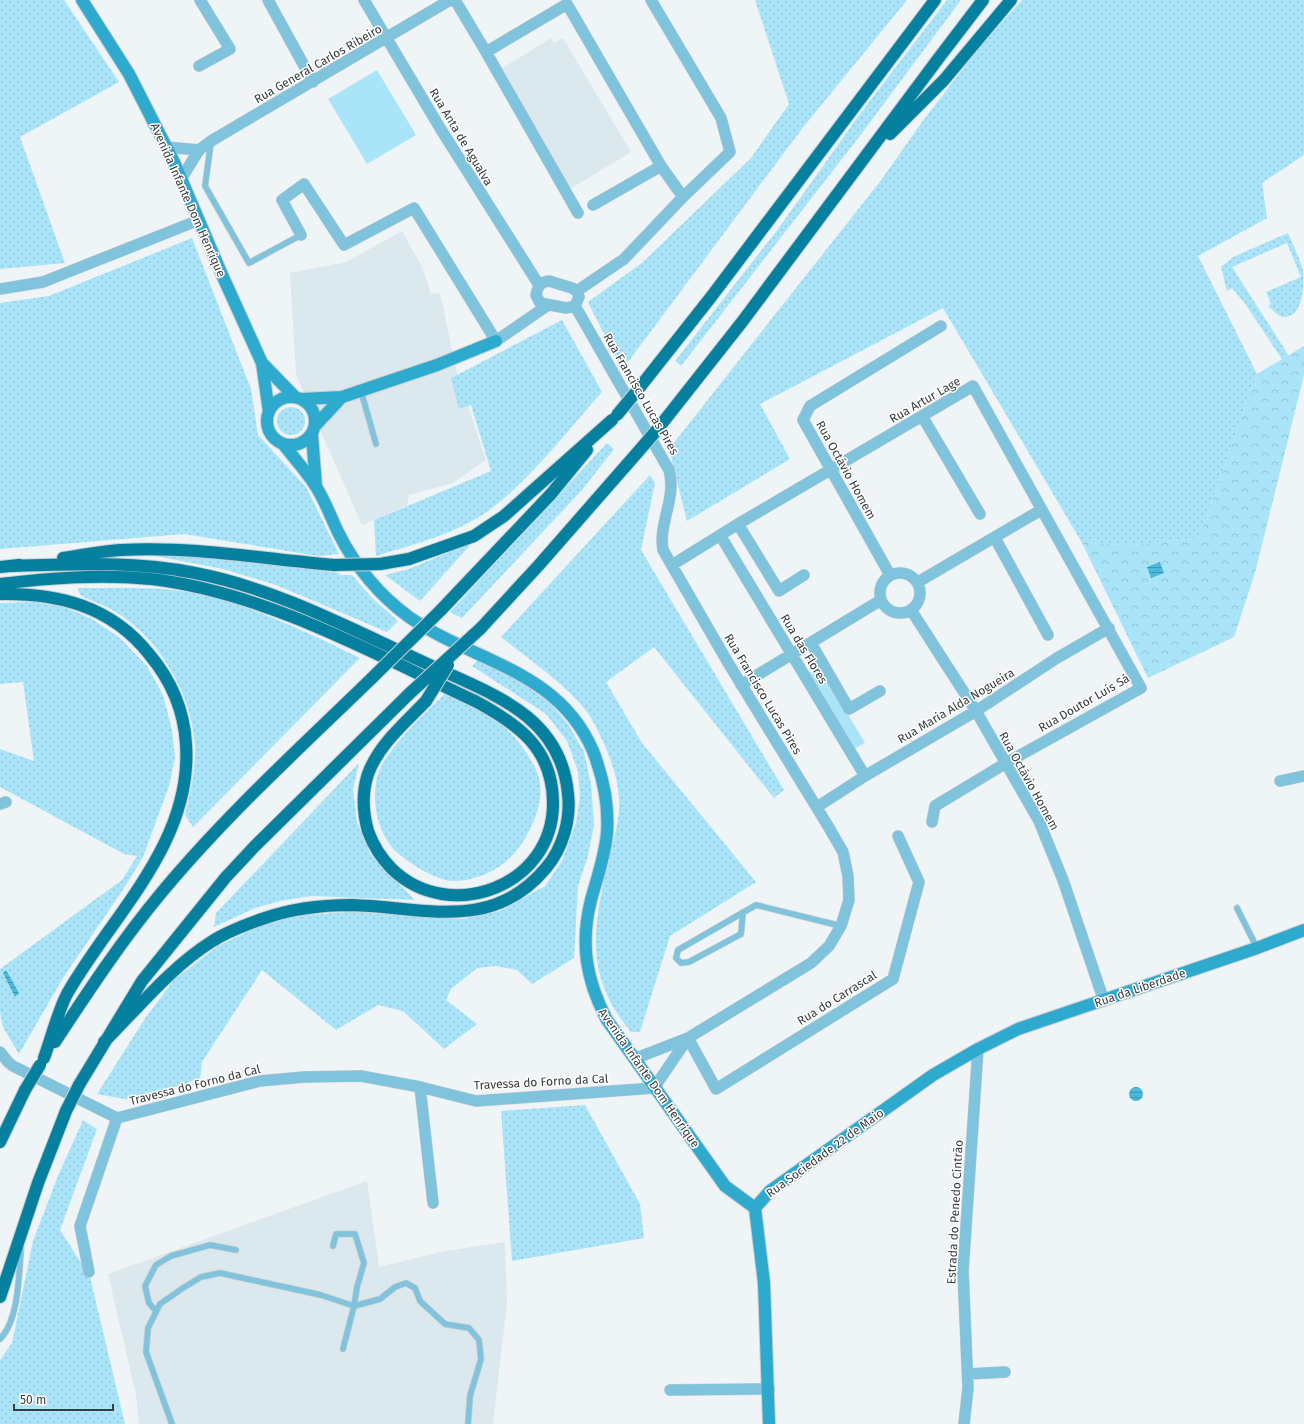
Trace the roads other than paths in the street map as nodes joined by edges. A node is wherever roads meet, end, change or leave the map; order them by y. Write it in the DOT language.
graph roads {
  1 [pos="82,0"];
  2 [pos="200,0"];
  3 [pos="268,0"];
  4 [pos="364,0"];
  5 [pos="450,0"];
  6 [pos="454,0"];
  7 [pos="651,0"];
  8 [pos="935,0"];
  9 [pos="983,0"];
  10 [pos="1011,0"];
  11 [pos="387,38"];
  12 [pos="486,52"];
  13 [pos="199,66"];
  14 [pos="313,82"];
  15 [pos="211,141"];
  16 [pos="166,147"];
  17 [pos="199,150"];
  18 [pos="862,162"];
  19 [pos="661,166"];
  20 [pos="181,179"];
  21 [pos="683,197"];
  22 [pos="593,205"];
  23 [pos="578,213"];
  24 [pos="199,220"];
  25 [pos="301,235"];
  26 [pos="539,285"];
  27 [pos="0,289"];
  28 [pos="577,291"];
  29 [pos="548,305"];
  30 [pos="575,306"];
  31 [pos="941,326"];
  32 [pos="496,341"];
  33 [pos="262,363"];
  34 [pos="361,391"];
  35 [pos="342,397"];
  36 [pos="298,398"];
  37 [pos="269,412"];
  38 [pos="922,416"];
  39 [pos="615,417"];
  40 [pos="314,430"];
  41 [pos="376,444"];
  42 [pos="284,445"];
  43 [pos="830,469"];
  44 [pos="316,486"];
  45 [pos="1041,510"];
  46 [pos="980,514"];
  47 [pos="738,524"];
  48 [pos="720,535"];
  49 [pos="995,538"];
  50 [pos="672,565"];
  51 [pos="6,566"];
  52 [pos="804,575"];
  53 [pos="890,575"];
  54 [pos="918,582"];
  55 [pos="0,584"];
  56 [pos="0,594"];
  57 [pos="881,600"];
  58 [pos="911,610"];
  59 [pos="1108,628"];
  60 [pos="1048,635"];
  61 [pos="811,643"];
  62 [pos="455,653"];
  63 [pos="792,655"];
  64 [pos="741,685"];
  65 [pos="880,691"];
  66 [pos="976,711"];
  67 [pos="1006,763"];
  68 [pos="864,776"];
  69 [pos="1304,776"];
  70 [pos="1280,781"];
  71 [pos="817,807"];
  72 [pos="932,822"];
  73 [pos="898,836"];
  74 [pos="1237,908"];
  75 [pos="743,912"];
  76 [pos="841,926"];
  77 [pos="1304,930"];
  78 [pos="1257,948"];
  79 [pos="1104,1001"];
  80 [pos="688,1038"];
  81 [pos="104,1042"];
  82 [pos="978,1049"];
  83 [pos="0,1052"];
  84 [pos="634,1059"];
  85 [pos="42,1062"];
  86 [pos="420,1087"];
  87 [pos="654,1088"];
  88 [pos="117,1118"];
  89 [pos="0,1142"];
  90 [pos="433,1203"];
  91 [pos="755,1208"];
  92 [pos="22,1233"];
  93 [pos="333,1246"];
  94 [pos="236,1250"];
  95 [pos="89,1272"];
  96 [pos="0,1297"];
  97 [pos="354,1306"];
  98 [pos="156,1312"];
  99 [pos="0,1339"];
  100 [pos="343,1348"];
  101 [pos="1005,1372"];
  102 [pos="968,1374"];
  103 [pos="769,1389"];
  104 [pos="670,1390"];
  105 [pos="172,1424"];
  106 [pos="468,1424"];
  107 [pos="769,1424"];
  108 [pos="964,1424"];
  1 -- 16 [label="street, Avenida Infante Dom Henrique"];
  2 -- 13 [label="street"];
  3 -- 14 [label="street"];
  4 -- 11 [label="street, Rua Anta de Agualva"];
  5 -- 11 [label="street, Rua General Carlos Ribeiro"];
  6 -- 12 [label="street"];
  7 -- 21 [label="street"];
  8 -- 39 [label="highway, bridge"];
  9 -- 18 [label="highway"];
  10 -- 18 [label="highway"];
  11 -- 14 [label="street, Rua General Carlos Ribeiro"];
  11 -- 26 [label="street, Rua Anta de Agualva"];
  12 -- 19 [label="street"];
  12 -- 23 [label="street"];
  14 -- 15 [label="street, Rua General Carlos Ribeiro"];
  15 -- 17 [label="street, Rua General Carlos Ribeiro"];
  15 -- 25 [label="lane"];
  16 -- 17 [label="street"];
  16 -- 20 [label="street, Avenida Infante Dom Henrique"];
  17 -- 20 [label="street, Rua General Carlos Ribeiro"];
  18 -- 62 [label="highway, bridge"];
  19 -- 21 [label="street"];
  19 -- 22 [label="street"];
  20 -- 24 [label="street, Avenida Infante Dom Henrique"];
  21 -- 28 [label="street"];
  24 -- 27 [label="street"];
  24 -- 33 [label="street, Avenida Infante Dom Henrique"];
  25 -- 32 [label="street"];
  26 -- 28 [label="street"];
  26 -- 29 [label="street"];
  28 -- 30 [label="street"];
  29 -- 30 [label="street"];
  29 -- 32 [label="street"];
  30 -- 50 [label="street, Rua Francisco Lucas Pires"];
  31 -- 43 [label="street, Rua Octávio Homem"];
  32 -- 34 [label="street"];
  33 -- 36 [label="street, Avenida Infante Dom Henrique"];
  33 -- 37 [label="street, Avenida Infante Dom Henrique"];
  34 -- 35 [label="street"];
  34 -- 41 [label="lane"];
  35 -- 36 [label="street"];
  35 -- 40 [label="street"];
  36 -- 37 [label="street"];
  36 -- 40 [label="street"];
  37 -- 42 [label="street"];
  38 -- 43 [label="street, Rua Artur Lage"];
  38 -- 45 [label="street, Rua Artur Lage"];
  38 -- 46 [label="street"];
  39 -- 51 [label="highway, bridge"];
  39 -- 85 [label="highway, bridge"];
  40 -- 42 [label="street"];
  40 -- 44 [label="street, Avenida Infante Dom Henrique"];
  42 -- 44 [label="street, Avenida Infante Dom Henrique"];
  43 -- 47 [label="street, Rua Artur Lage"];
  43 -- 53 [label="street, Rua Octávio Homem"];
  44 -- 84 [label="street, Avenida Infante Dom Henrique"];
  45 -- 49 [label="street"];
  45 -- 59 [label="street, Rua Artur Lage"];
  47 -- 48 [label="street, Rua Artur Lage"];
  47 -- 52 [label="street"];
  48 -- 50 [label="street, Rua Artur Lage"];
  48 -- 63 [label="street, Rua das Flores"];
  49 -- 54 [label="street"];
  49 -- 60 [label="street"];
  50 -- 64 [label="street, Rua Francisco Lucas Pires"];
  51 -- 81 [label="highway"];
  53 -- 54 [label="street"];
  53 -- 57 [label="street"];
  54 -- 58 [label="street"];
  55 -- 62 [label="highway, bridge"];
  56 -- 85 [label="highway"];
  57 -- 58 [label="street"];
  57 -- 61 [label="street"];
  58 -- 66 [label="street, Rua Octávio Homem"];
  59 -- 66 [label="street, Rua Maria Alda Nogueira"];
  59 -- 67 [label="street, Rua Doutor Luís Sá"];
  61 -- 63 [label="street"];
  61 -- 65 [label="street"];
  62 -- 81 [label="highway, bridge"];
  63 -- 64 [label="street"];
  63 -- 68 [label="street, Rua das Flores"];
  64 -- 71 [label="street, Rua Francisco Lucas Pires"];
  66 -- 67 [label="street, Rua Octávio Homem"];
  66 -- 68 [label="street, Rua Maria Alda Nogueira"];
  67 -- 72 [label="street"];
  67 -- 79 [label="street, Rua Octávio Homem"];
  68 -- 71 [label="street, Rua Maria Alda Nogueira"];
  69 -- 70 [label="street"];
  71 -- 76 [label="street, Rua Francisco Lucas Pires"];
  73 -- 80 [label="street, Rua do Carrascal"];
  74 -- 78 [label="lane"];
  75 -- 75 [label="lane"];
  75 -- 76 [label="lane"];
  76 -- 80 [label="street, Rua Francisco Lucas Pires"];
  77 -- 78 [label="street, Rua da Liberdade"];
  78 -- 79 [label="street, Rua da Liberdade"];
  79 -- 82 [label="street, Rua da Liberdade"];
  80 -- 84 [label="street, Rua Francisco Lucas Pires"];
  80 -- 87 [label="street, Rua Francisco Lucas Pires"];
  81 -- 92 [label="highway, bridge"];
  82 -- 91 [label="street, Rua Sociedade 22 de Maio"];
  82 -- 102 [label="street, Estrada do Penedo Cintrão"];
  83 -- 88 [label="street"];
  84 -- 87 [label="street, Avenida Infante Dom Henrique"];
  85 -- 89 [label="highway, bridge"];
  86 -- 87 [label="street, Travessa do Forno da Cal"];
  86 -- 88 [label="street, Travessa do Forno da Cal"];
  86 -- 90 [label="street"];
  87 -- 91 [label="street, Avenida Infante Dom Henrique"];
  88 -- 95 [label="street, Travessa do Forno da Cal"];
  91 -- 103 [label="street, Rua Sociedade 22 de Maio"];
  92 -- 96 [label="highway"];
  92 -- 99 [label="lane"];
  93 -- 97 [label="lane"];
  94 -- 98 [label="lane"];
  97 -- 98 [label="lane"];
  97 -- 100 [label="lane"];
  97 -- 106 [label="lane"];
  98 -- 105 [label="lane"];
  101 -- 102 [label="street"];
  102 -- 108 [label="street, Estrada do Penedo Cintrão"];
  103 -- 104 [label="street"];
  103 -- 107 [label="street, Rua Sociedade 22 de Maio"];
}
